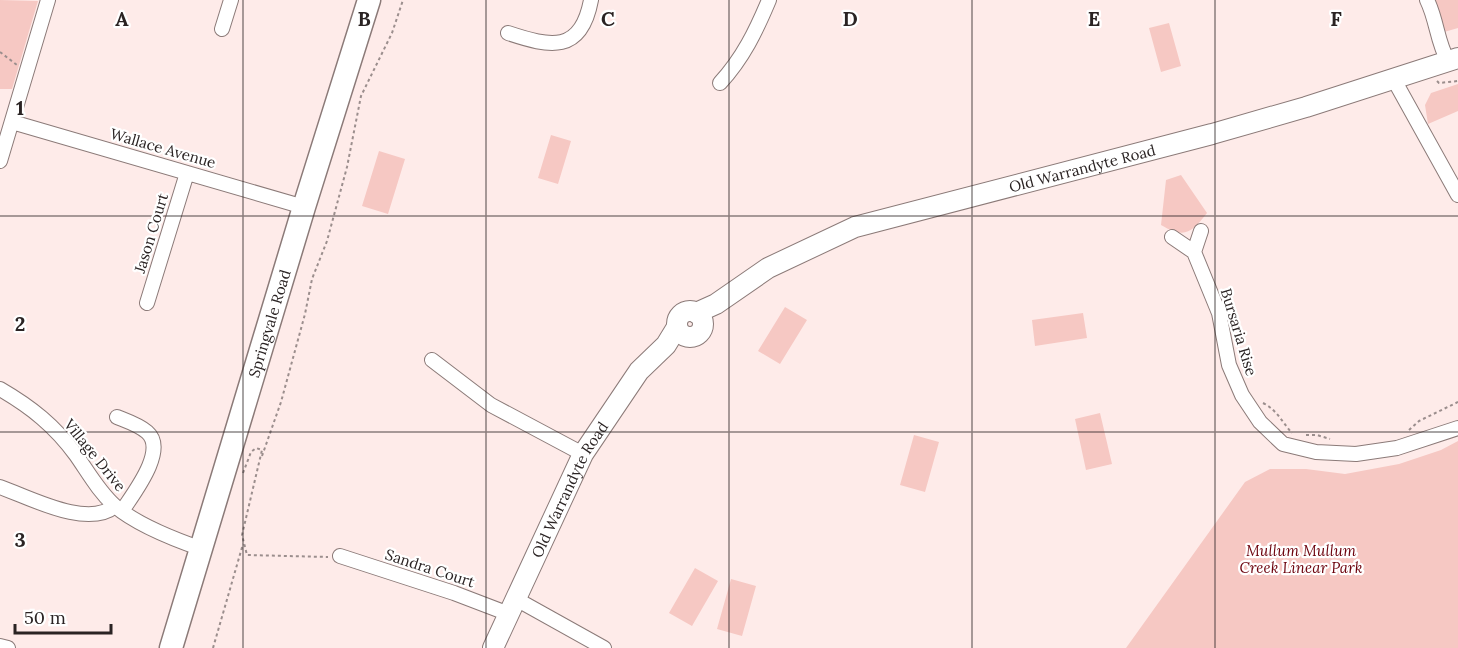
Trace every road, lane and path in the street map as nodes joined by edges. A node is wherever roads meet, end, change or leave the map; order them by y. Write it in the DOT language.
graph roads {
  1 [pos="48,0"];
  2 [pos="231,0"];
  3 [pos="369,0"];
  4 [pos="404,0"];
  5 [pos="591,0"];
  6 [pos="769,0"];
  7 [pos="1427,0"];
  8 [pos="222,28"];
  9 [pos="508,33"];
  10 [pos="0,52"];
  11 [pos="1453,60"];
  12 [pos="27,73"];
  13 [pos="1393,78"];
  14 [pos="720,83"];
  15 [pos="12,122"];
  16 [pos="0,161"];
  17 [pos="187,173"];
  18 [pos="1458,195"];
  19 [pos="304,207"];
  20 [pos="1201,231"];
  21 [pos="1172,237"];
  22 [pos="1194,252"];
  23 [pos="147,303"];
  24 [pos="432,360"];
  25 [pos="0,389"];
  26 [pos="1263,402"];
  27 [pos="1458,402"];
  28 [pos="117,417"];
  29 [pos="1458,428"];
  30 [pos="1407,432"];
  31 [pos="1332,440"];
  32 [pos="583,454"];
  33 [pos="262,456"];
  34 [pos="241,478"];
  35 [pos="0,487"];
  36 [pos="118,508"];
  37 [pos="243,543"];
  38 [pos="202,549"];
  39 [pos="340,556"];
  40 [pos="513,607"];
  41 [pos="0,646"];
  42 [pos="8,648"];
  43 [pos="171,648"];
  44 [pos="213,648"];
  45 [pos="493,648"];
  46 [pos="604,648"];
  1 -- 12 [label="street"];
  2 -- 8 [label="street"];
  3 -- 19 [label="main road, Springvale Road"];
  4 -- 33 [label="path"];
  5 -- 9 [label="street"];
  6 -- 14 [label="street"];
  7 -- 11 [label="street"];
  10 -- 12 [label="path"];
  11 -- 13 [label="main road, Old Warrandyte Road"];
  12 -- 15 [label="street"];
  13 -- 18 [label="street"];
  13 -- 32 [label="main road, Old Warrandyte Road"];
  15 -- 16 [label="street"];
  15 -- 17 [label="street, Wallace Avenue"];
  17 -- 19 [label="street, Wallace Avenue"];
  17 -- 23 [label="street, Jason Court"];
  19 -- 38 [label="main road, Springvale Road"];
  20 -- 22 [label="street"];
  21 -- 22 [label="street"];
  22 -- 29 [label="street, Bursaria Rise"];
  24 -- 32 [label="street"];
  25 -- 36 [label="street, Village Drive"];
  26 -- 31 [label="path"];
  27 -- 30 [label="path"];
  28 -- 36 [label="street"];
  32 -- 40 [label="main road, Old Warrandyte Road"];
  33 -- 34 [label="path"];
  33 -- 37 [label="path"];
  35 -- 36 [label="street"];
  36 -- 38 [label="street, Village Drive"];
  37 -- 39 [label="path"];
  37 -- 44 [label="path"];
  38 -- 43 [label="main road, Springvale Road"];
  39 -- 40 [label="street, Sandra Court"];
  40 -- 45 [label="main road, Old Warrandyte Road"];
  40 -- 46 [label="street, Sandra Court"];
  41 -- 42 [label="street"];
}
